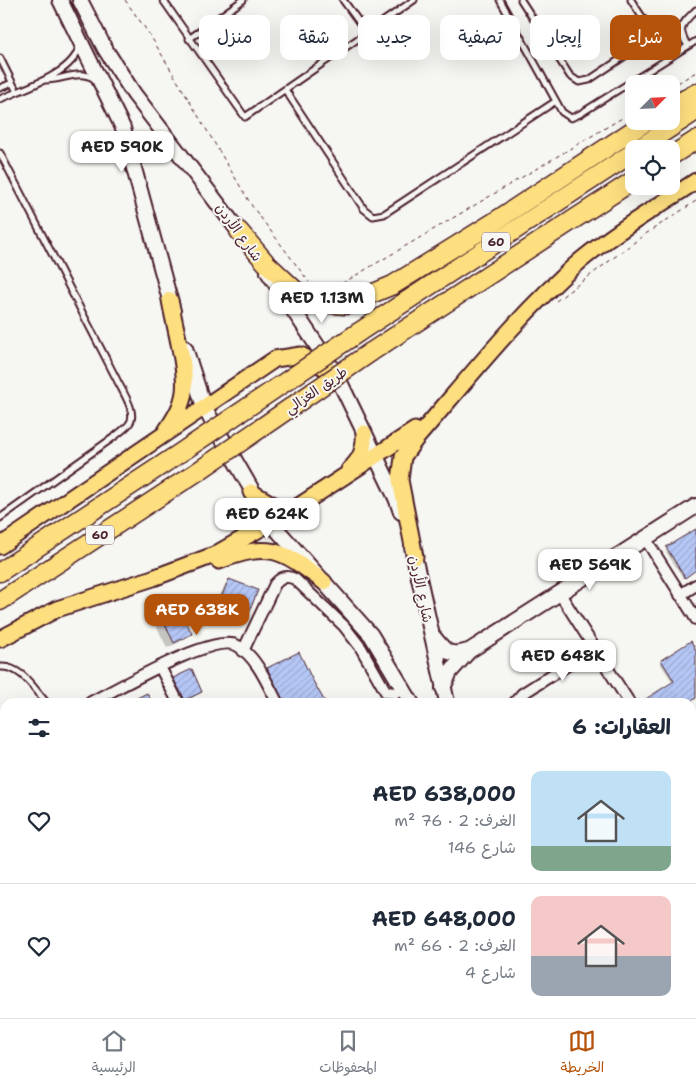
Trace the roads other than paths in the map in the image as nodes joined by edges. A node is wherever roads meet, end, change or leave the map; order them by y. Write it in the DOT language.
graph roads {
  1 [pos="60,0"];
  2 [pos="65,0"];
  3 [pos="79,0"];
  4 [pos="163,0"];
  5 [pos="243,0"];
  6 [pos="343,0"];
  7 [pos="414,0"];
  8 [pos="500,0"];
  9 [pos="521,0"];
  10 [pos="630,0"];
  11 [pos="696,10"];
  12 [pos="393,15"];
  13 [pos="640,15"];
  14 [pos="358,21"];
  15 [pos="79,37"];
  16 [pos="189,38"];
  17 [pos="358,39"];
  18 [pos="696,41"];
  19 [pos="688,46"];
  20 [pos="681,50"];
  21 [pos="0,58"];
  22 [pos="619,60"];
  23 [pos="666,60"];
  24 [pos="3,70"];
  25 [pos="46,80"];
  26 [pos="12,83"];
  27 [pos="102,84"];
  28 [pos="0,88"];
  29 [pos="286,91"];
  30 [pos="693,91"];
  31 [pos="17,92"];
  32 [pos="680,98"];
  33 [pos="0,99"];
  34 [pos="680,100"];
  35 [pos="556,101"];
  36 [pos="696,111"];
  37 [pos="626,130"];
  38 [pos="652,140"];
  39 [pos="696,140"];
  40 [pos="680,150"];
  41 [pos="0,153"];
  42 [pos="625,158"];
  43 [pos="696,181"];
  44 [pos="625,186"];
  45 [pos="239,231"];
  46 [pos="170,300"];
  47 [pos="336,374"];
  48 [pos="204,408"];
  49 [pos="433,418"];
  50 [pos="364,433"];
  51 [pos="149,446"];
  52 [pos="377,458"];
  53 [pos="333,485"];
  54 [pos="251,492"];
  55 [pos="115,497"];
  56 [pos="696,506"];
  57 [pos="291,511"];
  58 [pos="0,518"];
  59 [pos="271,523"];
  60 [pos="645,538"];
  61 [pos="0,546"];
  62 [pos="415,557"];
  63 [pos="0,561"];
  64 [pos="0,572"];
  65 [pos="153,578"];
  66 [pos="324,582"];
  67 [pos="696,586"];
  68 [pos="560,594"];
  69 [pos="680,595"];
  70 [pos="0,601"];
  71 [pos="696,619"];
  72 [pos="430,632"];
  73 [pos="0,639"];
  74 [pos="594,648"];
  75 [pos="243,650"];
  76 [pos="469,651"];
  77 [pos="0,667"];
  78 [pos="160,667"];
  79 [pos="403,687"];
  80 [pos="443,688"];
  81 [pos="42,698"];
  82 [pos="99,698"];
  83 [pos="176,698"];
  84 [pos="274,698"];
  85 [pos="409,698"];
  86 [pos="446,698"];
  87 [pos="518,698"];
  88 [pos="626,698"];
  1 -- 15 [label="main road"];
  2 -- 3 [label="main road"];
  3 -- 45 [label="main road, شارع الأردن"];
  4 -- 16 [label="lane"];
  5 -- 16 [label="lane"];
  6 -- 14 [label="lane"];
  7 -- 12 [label="lane"];
  8 -- 35 [label="lane"];
  9 -- 22 [label="lane"];
  10 -- 13 [label="lane"];
  11 -- 19 [label="lane"];
  15 -- 25 [label="lane"];
  15 -- 27 [label="main road"];
  16 -- 29 [label="lane"];
  17 -- 29 [label="lane"];
  18 -- 19 [label="lane"];
  19 -- 20 [label="lane"];
  21 -- 24 [label="lane"];
  23 -- 35 [label="lane"];
  24 -- 26 [label="lane"];
  25 -- 27 [label="lane"];
  25 -- 31 [label="lane"];
  26 -- 28 [label="lane"];
  26 -- 31 [label="lane"];
  27 -- 46 [label="main road"];
  29 -- 35 [label="lane"];
  30 -- 32 [label="lane"];
  30 -- 34 [label="highway"];
  31 -- 33 [label="lane"];
  36 -- 38 [label="highway"];
  37 -- 45 [label="highway"];
  39 -- 40 [label="highway"];
  41 -- 58 [label="lane"];
  42 -- 55 [label="highway, طريق الغزالي / 60, bridge"];
  43 -- 49 [label="main road"];
  44 -- 70 [label="highway, طريق الغزالي / 60, bridge"];
  45 -- 47 [label="main road, شارع الأردن"];
  46 -- 48 [label="main road"];
  46 -- 51 [label="main road"];
  47 -- 48 [label="main road"];
  47 -- 50 [label="main road, شارع الأردن"];
  48 -- 51 [label="main road"];
  48 -- 54 [label="main road"];
  49 -- 52 [label="main road"];
  49 -- 62 [label="main road"];
  50 -- 52 [label="main road, شارع الأردن"];
  50 -- 53 [label="main road"];
  51 -- 61 [label="main road"];
  52 -- 53 [label="main road"];
  52 -- 62 [label="main road, شارع الأردن"];
  53 -- 57 [label="main road"];
  54 -- 57 [label="main road"];
  54 -- 59 [label="main road"];
  55 -- 63 [label="highway"];
  55 -- 64 [label="highway, طريق الغزالي / 60"];
  56 -- 60 [label="main road"];
  57 -- 59 [label="main road"];
  59 -- 65 [label="main road"];
  59 -- 66 [label="main road"];
  60 -- 68 [label="main road"];
  60 -- 69 [label="street"];
  62 -- 72 [label="main road, شارع الأردن"];
  65 -- 66 [label="main road"];
  65 -- 73 [label="main road"];
  66 -- 79 [label="main road"];
  67 -- 69 [label="street"];
  68 -- 74 [label="street"];
  68 -- 76 [label="main road"];
  69 -- 71 [label="street"];
  72 -- 76 [label="main road"];
  72 -- 80 [label="main road, شارع الأردن"];
  74 -- 87 [label="street"];
  74 -- 88 [label="street"];
  75 -- 78 [label="street"];
  75 -- 79 [label="street"];
  75 -- 84 [label="street"];
  76 -- 80 [label="main road"];
  77 -- 81 [label="lane"];
  78 -- 82 [label="street"];
  78 -- 83 [label="street"];
  79 -- 85 [label="main road"];
  80 -- 86 [label="main road, شارع الأردن"];
}
